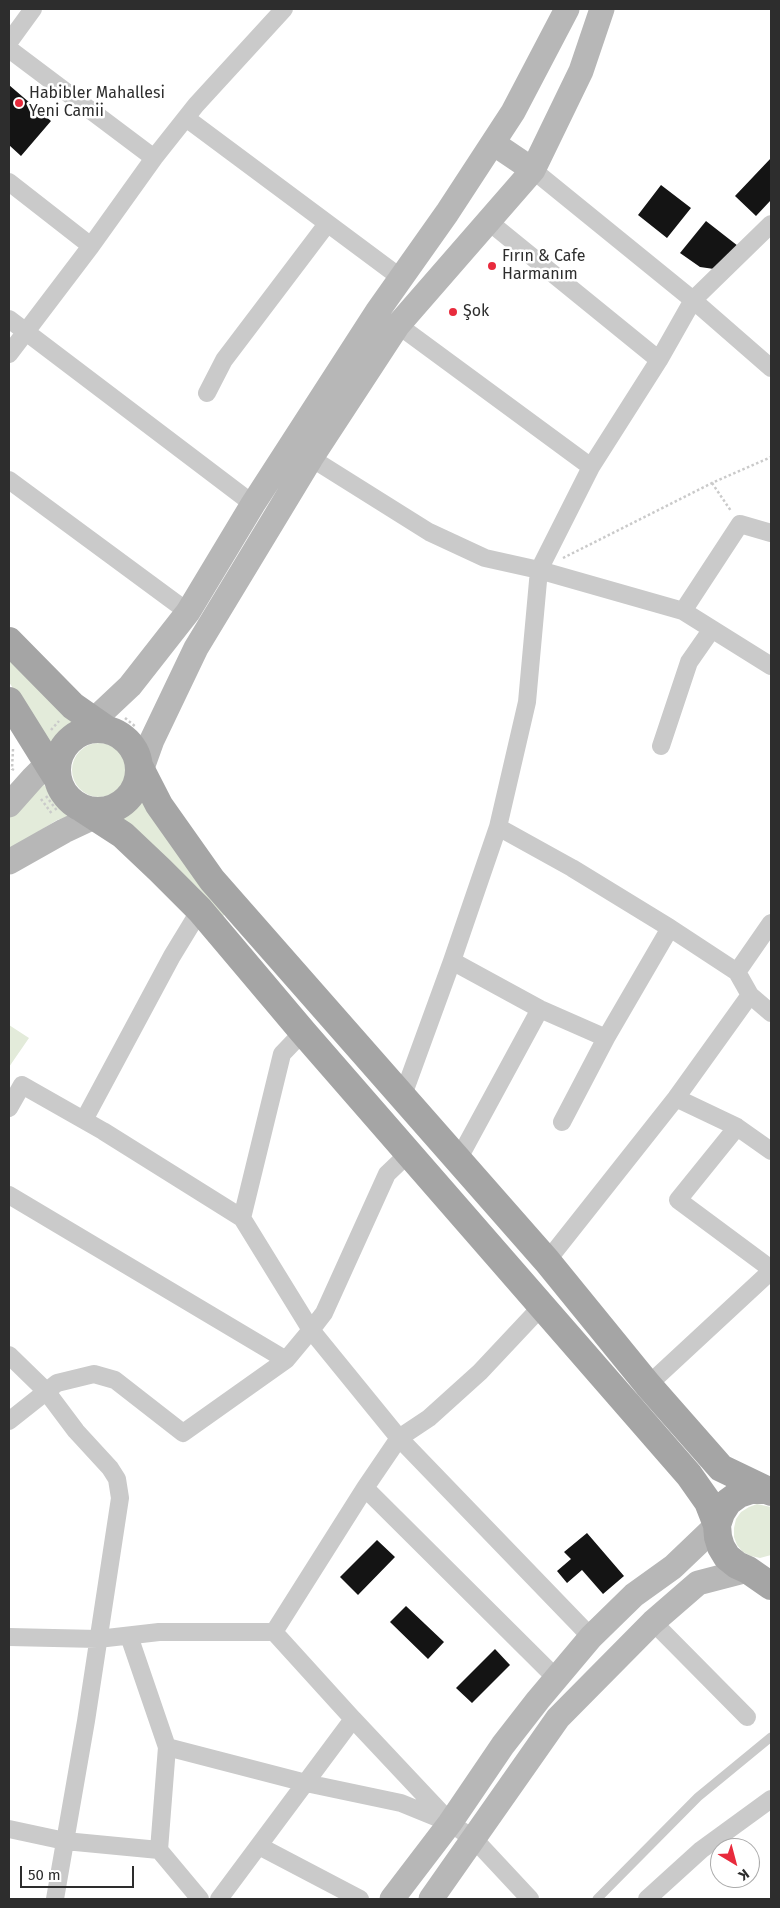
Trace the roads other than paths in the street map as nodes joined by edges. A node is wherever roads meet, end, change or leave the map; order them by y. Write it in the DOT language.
graph roads {
  1 [pos="33,9"];
  2 [pos="284,9"];
  3 [pos="567,9"];
  4 [pos="602,9"];
  5 [pos="9,42"];
  6 [pos="9,49"];
  7 [pos="186,118"];
  8 [pos="493,143"];
  9 [pos="154,158"];
  10 [pos="533,170"];
  11 [pos="9,182"];
  12 [pos="488,221"];
  13 [pos="327,224"];
  14 [pos="771,224"];
  15 [pos="91,246"];
  16 [pos="401,278"];
  17 [pos="693,300"];
  18 [pos="9,319"];
  19 [pos="398,326"];
  20 [pos="26,332"];
  21 [pos="9,354"];
  22 [pos="659,360"];
  23 [pos="771,368"];
  24 [pos="207,393"];
  25 [pos="312,458"];
  26 [pos="591,467"];
  27 [pos="9,480"];
  28 [pos="253,504"];
  29 [pos="771,533"];
  30 [pos="539,570"];
  31 [pos="683,611"];
  32 [pos="188,612"];
  33 [pos="712,629"];
  34 [pos="9,641"];
  35 [pos="771,666"];
  36 [pos="9,702"];
  37 [pos="73,745"];
  38 [pos="661,746"];
  39 [pos="139,772"];
  40 [pos="9,805"];
  41 [pos="96,812"];
  42 [pos="498,827"];
  43 [pos="9,862"];
  44 [pos="200,910"];
  45 [pos="771,923"];
  46 [pos="670,928"];
  47 [pos="452,961"];
  48 [pos="737,972"];
  49 [pos="750,995"];
  50 [pos="540,1009"];
  51 [pos="771,1013"];
  52 [pos="303,1032"];
  53 [pos="606,1038"];
  54 [pos="402,1098"];
  55 [pos="676,1098"];
  56 [pos="9,1108"];
  57 [pos="84,1120"];
  58 [pos="562,1122"];
  59 [pos="737,1127"];
  60 [pos="771,1151"];
  61 [pos="409,1154"];
  62 [pos="458,1160"];
  63 [pos="9,1195"];
  64 [pos="242,1218"];
  65 [pos="547,1261"];
  66 [pos="771,1270"];
  67 [pos="542,1306"];
  68 [pos="311,1330"];
  69 [pos="9,1355"];
  70 [pos="286,1360"];
  71 [pos="648,1386"];
  72 [pos="46,1391"];
  73 [pos="9,1421"];
  74 [pos="399,1438"];
  75 [pos="365,1488"];
  76 [pos="769,1490"];
  77 [pos="717,1525"];
  78 [pos="760,1569"];
  79 [pos="771,1586"];
  80 [pos="653,1622"];
  81 [pos="274,1632"];
  82 [pos="129,1636"];
  83 [pos="9,1637"];
  84 [pos="591,1637"];
  85 [pos="98,1639"];
  86 [pos="556,1678"];
  87 [pos="747,1717"];
  88 [pos="353,1719"];
  89 [pos="771,1737"];
  90 [pos="167,1747"];
  91 [pos="306,1784"];
  92 [pos="771,1799"];
  93 [pos="450,1823"];
  94 [pos="9,1829"];
  95 [pos="474,1839"];
  96 [pos="65,1841"];
  97 [pos="259,1846"];
  98 [pos="159,1850"];
  99 [pos="55,1899"];
  100 [pos="200,1899"];
  101 [pos="219,1899"];
  102 [pos="360,1899"];
  103 [pos="392,1899"];
  104 [pos="431,1899"];
  105 [pos="530,1899"];
  106 [pos="597,1899"];
  107 [pos="647,1899"];
  1 -- 5 [label="street"];
  2 -- 7 [label="street"];
  3 -- 8 [label="main road"];
  4 -- 10 [label="main road"];
  6 -- 9 [label="street"];
  7 -- 9 [label="street"];
  7 -- 13 [label="street"];
  8 -- 10 [label="main road"];
  8 -- 16 [label="main road"];
  9 -- 15 [label="street"];
  10 -- 12 [label="main road"];
  10 -- 17 [label="street"];
  11 -- 15 [label="street"];
  12 -- 19 [label="main road"];
  12 -- 22 [label="street"];
  13 -- 16 [label="street"];
  13 -- 24 [label="street"];
  14 -- 17 [label="street"];
  15 -- 20 [label="street"];
  16 -- 28 [label="main road"];
  17 -- 22 [label="street"];
  17 -- 23 [label="street"];
  18 -- 20 [label="street"];
  19 -- 25 [label="main road"];
  19 -- 26 [label="street"];
  20 -- 21 [label="street"];
  20 -- 28 [label="street"];
  22 -- 26 [label="street"];
  25 -- 30 [label="street"];
  25 -- 39 [label="main road"];
  26 -- 30 [label="street"];
  27 -- 32 [label="street"];
  28 -- 32 [label="main road"];
  29 -- 31 [label="street"];
  30 -- 31 [label="street"];
  30 -- 42 [label="street"];
  31 -- 33 [label="street"];
  32 -- 37 [label="main road"];
  33 -- 35 [label="street"];
  33 -- 38 [label="street"];
  34 -- 37 [label="main road"];
  36 -- 37 [label="main road"];
  37 -- 39 [label="main road"];
  37 -- 40 [label="main road"];
  37 -- 41 [label="main road"];
  39 -- 41 [label="main road"];
  39 -- 54 [label="main road"];
  41 -- 43 [label="main road"];
  41 -- 44 [label="main road"];
  42 -- 46 [label="street"];
  42 -- 47 [label="street"];
  44 -- 52 [label="main road"];
  44 -- 57 [label="street"];
  45 -- 48 [label="street"];
  46 -- 48 [label="street"];
  46 -- 53 [label="street"];
  47 -- 50 [label="street"];
  47 -- 54 [label="street"];
  48 -- 49 [label="street"];
  49 -- 51 [label="street"];
  49 -- 55 [label="street"];
  50 -- 53 [label="street"];
  50 -- 62 [label="street"];
  52 -- 61 [label="main road"];
  52 -- 64 [label="street"];
  53 -- 58 [label="street"];
  54 -- 62 [label="main road"];
  55 -- 59 [label="street"];
  55 -- 65 [label="street"];
  56 -- 57 [label="street"];
  57 -- 64 [label="street"];
  59 -- 60 [label="street"];
  59 -- 66 [label="street"];
  61 -- 67 [label="main road"];
  61 -- 68 [label="street"];
  62 -- 65 [label="main road"];
  63 -- 70 [label="street"];
  64 -- 68 [label="street"];
  65 -- 71 [label="main road"];
  66 -- 71 [label="street"];
  67 -- 74 [label="street"];
  67 -- 77 [label="main road"];
  68 -- 70 [label="street"];
  68 -- 74 [label="street"];
  69 -- 72 [label="street"];
  70 -- 72 [label="street"];
  71 -- 76 [label="main road"];
  72 -- 73 [label="street"];
  72 -- 85 [label="street"];
  74 -- 75 [label="street"];
  74 -- 84 [label="street"];
  75 -- 81 [label="street"];
  75 -- 86 [label="street"];
  76 -- 77 [label="main road"];
  77 -- 78 [label="main road"];
  77 -- 84 [label="main road"];
  78 -- 79 [label="main road"];
  78 -- 80 [label="main road"];
  80 -- 87 [label="street"];
  80 -- 95 [label="main road"];
  81 -- 82 [label="street"];
  81 -- 88 [label="street"];
  82 -- 85 [label="street"];
  82 -- 90 [label="street"];
  83 -- 85 [label="street"];
  84 -- 86 [label="main road"];
  85 -- 96 [label="street"];
  86 -- 93 [label="main road"];
  88 -- 91 [label="street"];
  88 -- 93 [label="street"];
  89 -- 106 [label="lane"];
  90 -- 91 [label="street"];
  90 -- 98 [label="street"];
  91 -- 93 [label="street"];
  91 -- 97 [label="street"];
  92 -- 107 [label="street"];
  93 -- 95 [label="street"];
  93 -- 103 [label="main road"];
  94 -- 96 [label="street"];
  95 -- 104 [label="main road"];
  95 -- 105 [label="street"];
  96 -- 98 [label="street"];
  96 -- 99 [label="street"];
  97 -- 101 [label="street"];
  97 -- 102 [label="street"];
  98 -- 100 [label="street"];
}
